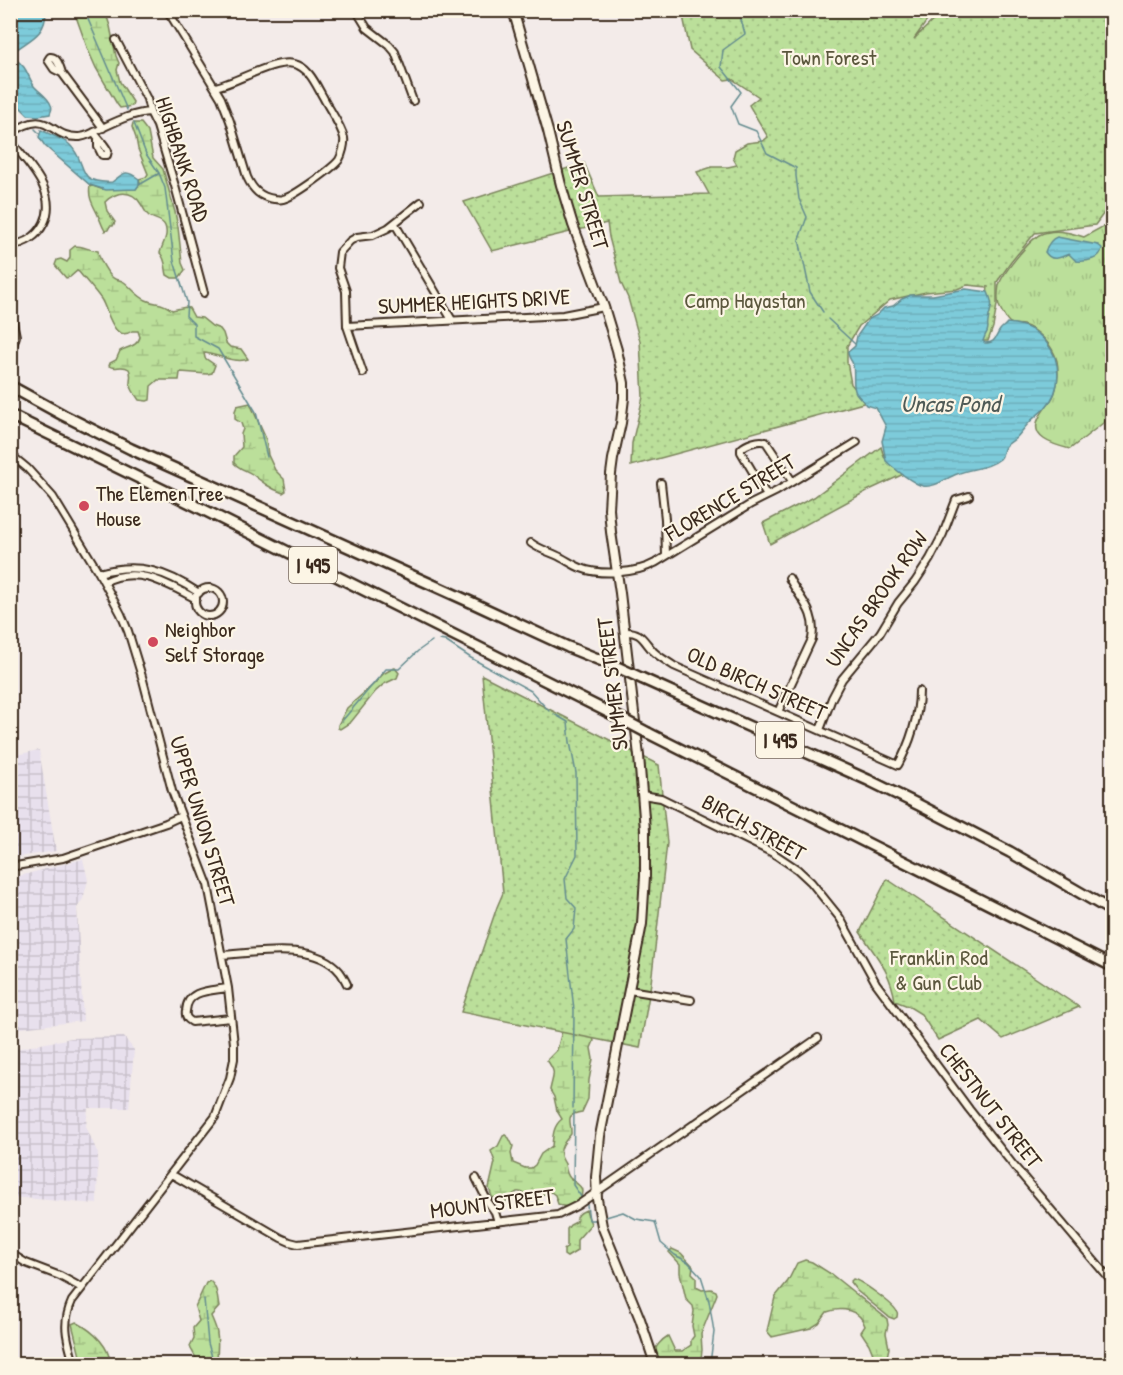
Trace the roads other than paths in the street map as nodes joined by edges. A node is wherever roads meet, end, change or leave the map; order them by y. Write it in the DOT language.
graph roads {
  1 [pos="166,10"];
  2 [pos="356,10"];
  3 [pos="513,10"];
  4 [pos="116,40"];
  5 [pos="62,73"];
  6 [pos="215,87"];
  7 [pos="413,101"];
  8 [pos="150,112"];
  9 [pos="103,128"];
  10 [pos="10,134"];
  11 [pos="10,140"];
  12 [pos="422,202"];
  13 [pos="395,224"];
  14 [pos="10,246"];
  15 [pos="204,293"];
  16 [pos="603,307"];
  17 [pos="10,308"];
  18 [pos="452,320"];
  19 [pos="347,326"];
  20 [pos="13,346"];
  21 [pos="363,373"];
  22 [pos="10,386"];
  23 [pos="10,416"];
  24 [pos="857,442"];
  25 [pos="10,454"];
  26 [pos="792,481"];
  27 [pos="661,483"];
  28 [pos="767,496"];
  29 [pos="969,496"];
  30 [pos="531,543"];
  31 [pos="666,556"];
  32 [pos="617,572"];
  33 [pos="99,573"];
  34 [pos="789,578"];
  35 [pos="104,582"];
  36 [pos="197,596"];
  37 [pos="625,632"];
  38 [pos="919,691"];
  39 [pos="778,712"];
  40 [pos="820,730"];
  41 [pos="642,795"];
  42 [pos="181,816"];
  43 [pos="10,867"];
  44 [pos="1113,911"];
  45 [pos="854,942"];
  46 [pos="222,955"];
  47 [pos="1113,966"];
  48 [pos="347,984"];
  49 [pos="228,988"];
  50 [pos="629,990"];
  51 [pos="691,1000"];
  52 [pos="231,1018"];
  53 [pos="818,1038"];
  54 [pos="171,1174"];
  55 [pos="476,1178"];
  56 [pos="597,1192"];
  57 [pos="498,1222"];
  58 [pos="10,1253"];
  59 [pos="1113,1282"];
  60 [pos="82,1288"];
  61 [pos="654,1361"];
  62 [pos="74,1365"];
  1 -- 6 [label="street"];
  2 -- 7 [label="street"];
  3 -- 16 [label="main road, SUMMER STREET"];
  4 -- 8 [label="street, HIGHBANK ROAD"];
  5 -- 9 [label="street"];
  6 -- 6 [label="street"];
  8 -- 9 [label="street"];
  8 -- 15 [label="street, HIGHBANK ROAD"];
  9 -- 10 [label="street"];
  11 -- 14 [label="street"];
  12 -- 13 [label="street"];
  13 -- 18 [label="street"];
  13 -- 19 [label="street"];
  16 -- 18 [label="street, SUMMER HEIGHTS DRIVE"];
  16 -- 32 [label="main road, SUMMER STREET"];
  17 -- 20 [label="street"];
  18 -- 19 [label="street, SUMMER HEIGHTS DRIVE"];
  19 -- 21 [label="street"];
  22 -- 44 [label="highway, I 495, bridge"];
  23 -- 47 [label="highway, I 495, bridge"];
  24 -- 26 [label="street, FLORENCE STREET"];
  25 -- 33 [label="street, UPPER UNION STREET"];
  26 -- 28 [label="street, FLORENCE STREET"];
  26 -- 28 [label="street"];
  27 -- 31 [label="street"];
  28 -- 31 [label="street, FLORENCE STREET"];
  29 -- 40 [label="street, UNCAS BROOK ROW"];
  30 -- 32 [label="street, FLORENCE STREET"];
  31 -- 32 [label="street, FLORENCE STREET"];
  32 -- 37 [label="main road, SUMMER STREET"];
  33 -- 35 [label="street, UPPER UNION STREET"];
  33 -- 36 [label="street"];
  34 -- 39 [label="street"];
  35 -- 36 [label="street"];
  35 -- 42 [label="street, UPPER UNION STREET"];
  36 -- 36 [label="street"];
  37 -- 39 [label="street, OLD BIRCH STREET"];
  37 -- 41 [label="main road, SUMMER STREET"];
  38 -- 40 [label="street, OLD BIRCH STREET"];
  39 -- 40 [label="street, OLD BIRCH STREET"];
  41 -- 45 [label="street, BIRCH STREET"];
  41 -- 50 [label="main road, SUMMER STREET"];
  42 -- 43 [label="street"];
  42 -- 46 [label="street, UPPER UNION STREET"];
  45 -- 59 [label="street, CHESTNUT STREET"];
  46 -- 48 [label="street"];
  46 -- 49 [label="street, UPPER UNION STREET"];
  49 -- 52 [label="street, UPPER UNION STREET"];
  49 -- 52 [label="street"];
  50 -- 51 [label="street"];
  50 -- 56 [label="main road, SUMMER STREET"];
  52 -- 54 [label="street, UPPER UNION STREET"];
  53 -- 56 [label="street, MOUNT STREET"];
  54 -- 57 [label="street, MOUNT STREET"];
  54 -- 60 [label="street, UPPER UNION STREET"];
  55 -- 57 [label="street"];
  56 -- 57 [label="street, MOUNT STREET"];
  56 -- 61 [label="main road, SUMMER STREET"];
  58 -- 60 [label="street"];
  60 -- 62 [label="street, UPPER UNION STREET"];
}
